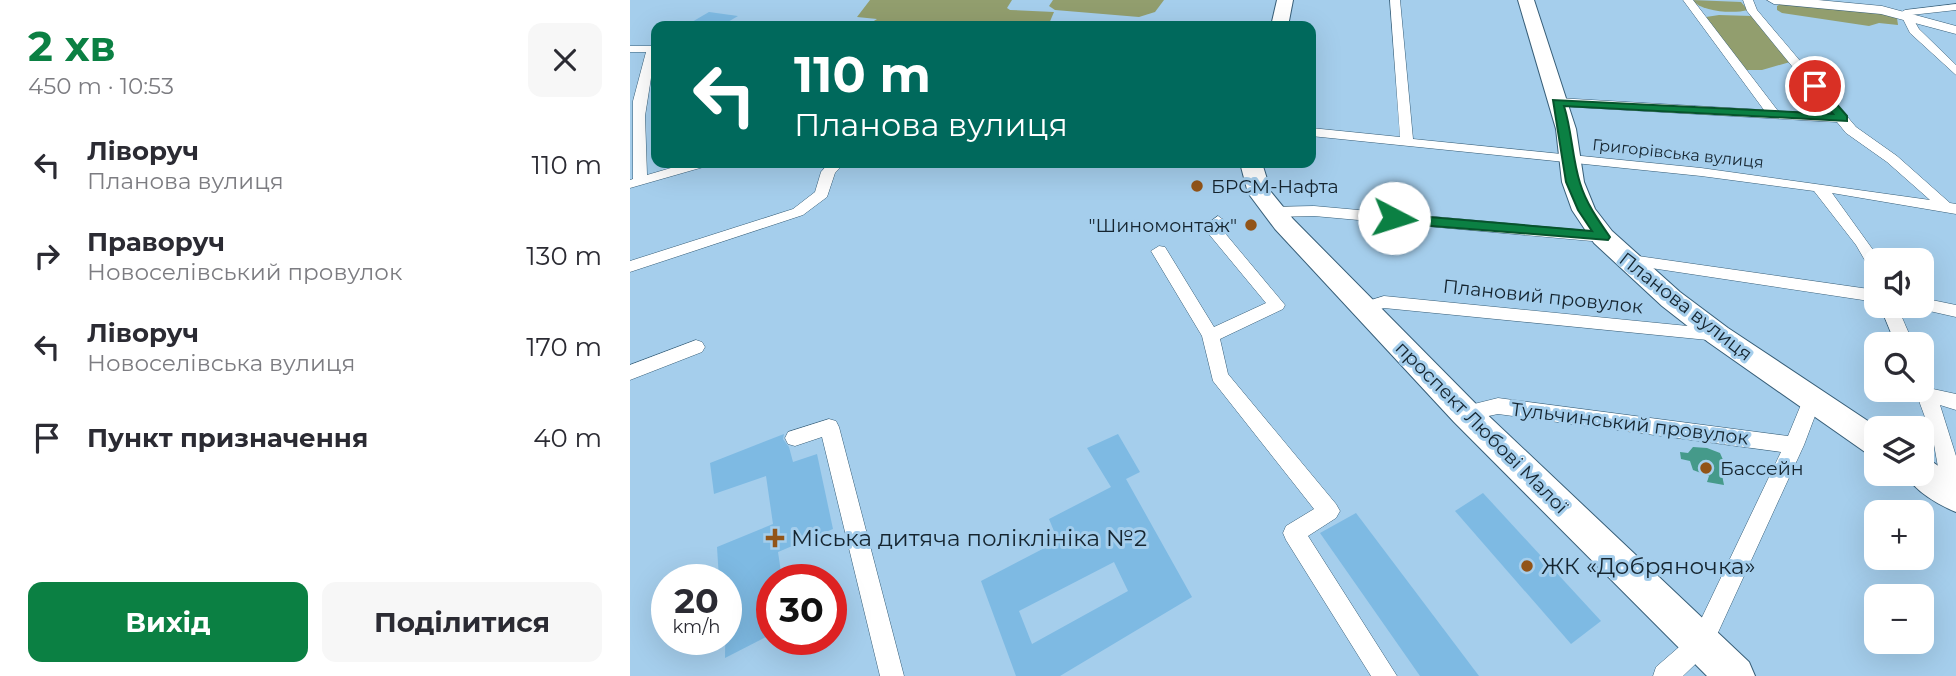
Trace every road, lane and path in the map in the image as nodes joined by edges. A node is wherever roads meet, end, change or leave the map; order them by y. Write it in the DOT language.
graph roads {
  1 [pos="1285,0"];
  2 [pos="1395,0"];
  3 [pos="1526,0"];
  4 [pos="1688,0"];
  5 [pos="1748,0"];
  6 [pos="1774,0"];
  7 [pos="1895,0"];
  8 [pos="1823,2"];
  9 [pos="1956,7"];
  10 [pos="1906,14"];
  11 [pos="1281,21"];
  12 [pos="1956,30"];
  13 [pos="630,49"];
  14 [pos="651,49"];
  15 [pos="651,53"];
  16 [pos="1956,71"];
  17 [pos="1557,102"];
  18 [pos="1774,114"];
  19 [pos="1842,118"];
  20 [pos="633,119"];
  21 [pos="1316,133"];
  22 [pos="1408,142"];
  23 [pos="1571,159"];
  24 [pos="684,168"];
  25 [pos="832,168"];
  26 [pos="1253,168"];
  27 [pos="635,182"];
  28 [pos="1819,187"];
  29 [pos="1950,207"];
  30 [pos="1273,212"];
  31 [pos="1218,221"];
  32 [pos="1603,237"];
  33 [pos="1866,248"];
  34 [pos="1159,251"];
  35 [pos="1624,259"];
  36 [pos="630,267"];
  37 [pos="1864,294"];
  38 [pos="1934,306"];
  39 [pos="1364,307"];
  40 [pos="1956,311"];
  41 [pos="1718,334"];
  42 [pos="1211,337"];
  43 [pos="696,347"];
  44 [pos="630,373"];
  45 [pos="1934,392"];
  46 [pos="1812,400"];
  47 [pos="1929,402"];
  48 [pos="1956,402"];
  49 [pos="1465,413"];
  50 [pos="1864,435"];
  51 [pos="794,438"];
  52 [pos="1794,445"];
  53 [pos="1934,481"];
  54 [pos="1955,496"];
  55 [pos="1702,642"];
  56 [pos="892,676"];
  57 [pos="1385,676"];
  58 [pos="1665,676"];
  59 [pos="1735,676"];
  1 -- 11 [label="main road"];
  2 -- 22 [label="street"];
  3 -- 17 [label="main road, Планова вулиця"];
  4 -- 18 [label="street"];
  5 -- 19 [label="street"];
  6 -- 8 [label="street"];
  7 -- 10 [label="street"];
  8 -- 10 [label="street"];
  9 -- 10 [label="street"];
  10 -- 12 [label="street"];
  10 -- 16 [label="street"];
  13 -- 14 [label="street"];
  15 -- 20 [label="street"];
  17 -- 18 [label="street"];
  17 -- 23 [label="main road, Планова вулиця"];
  18 -- 19 [label="street"];
  19 -- 29 [label="street"];
  20 -- 27 [label="street"];
  21 -- 22 [label="street, Григорівська вулиця"];
  22 -- 23 [label="street, Григорівська вулиця"];
  23 -- 28 [label="street, Григорівська вулиця"];
  23 -- 32 [label="main road, Планова вулиця"];
  24 -- 27 [label="street"];
  25 -- 36 [label="street"];
  26 -- 30 [label="main road, проспект Любові Малої"];
  28 -- 29 [label="street, Григорівська вулиця"];
  28 -- 33 [label="street"];
  30 -- 32 [label="street"];
  30 -- 39 [label="main road, проспект Любові Малої"];
  31 -- 42 [label="street"];
  32 -- 35 [label="main road, Планова вулиця"];
  34 -- 42 [label="street"];
  35 -- 37 [label="street"];
  35 -- 41 [label="main road, Планова вулиця"];
  38 -- 40 [label="street"];
  39 -- 41 [label="street, Плановий провулок"];
  39 -- 49 [label="main road, проспект Любові Малої"];
  41 -- 46 [label="main road, Планова вулиця"];
  42 -- 57 [label="street"];
  43 -- 44 [label="street"];
  45 -- 48 [label="street"];
  46 -- 50 [label="main road, Планова вулиця"];
  46 -- 52 [label="street"];
  47 -- 54 [label="street"];
  49 -- 52 [label="street, Тульчинський провулок"];
  49 -- 55 [label="main road, проспект Любові Малої"];
  51 -- 56 [label="street"];
  52 -- 55 [label="street"];
  53 -- 54 [label="main road"];
  55 -- 58 [label="street"];
  55 -- 59 [label="main road, проспект Любові Малої"];
}
